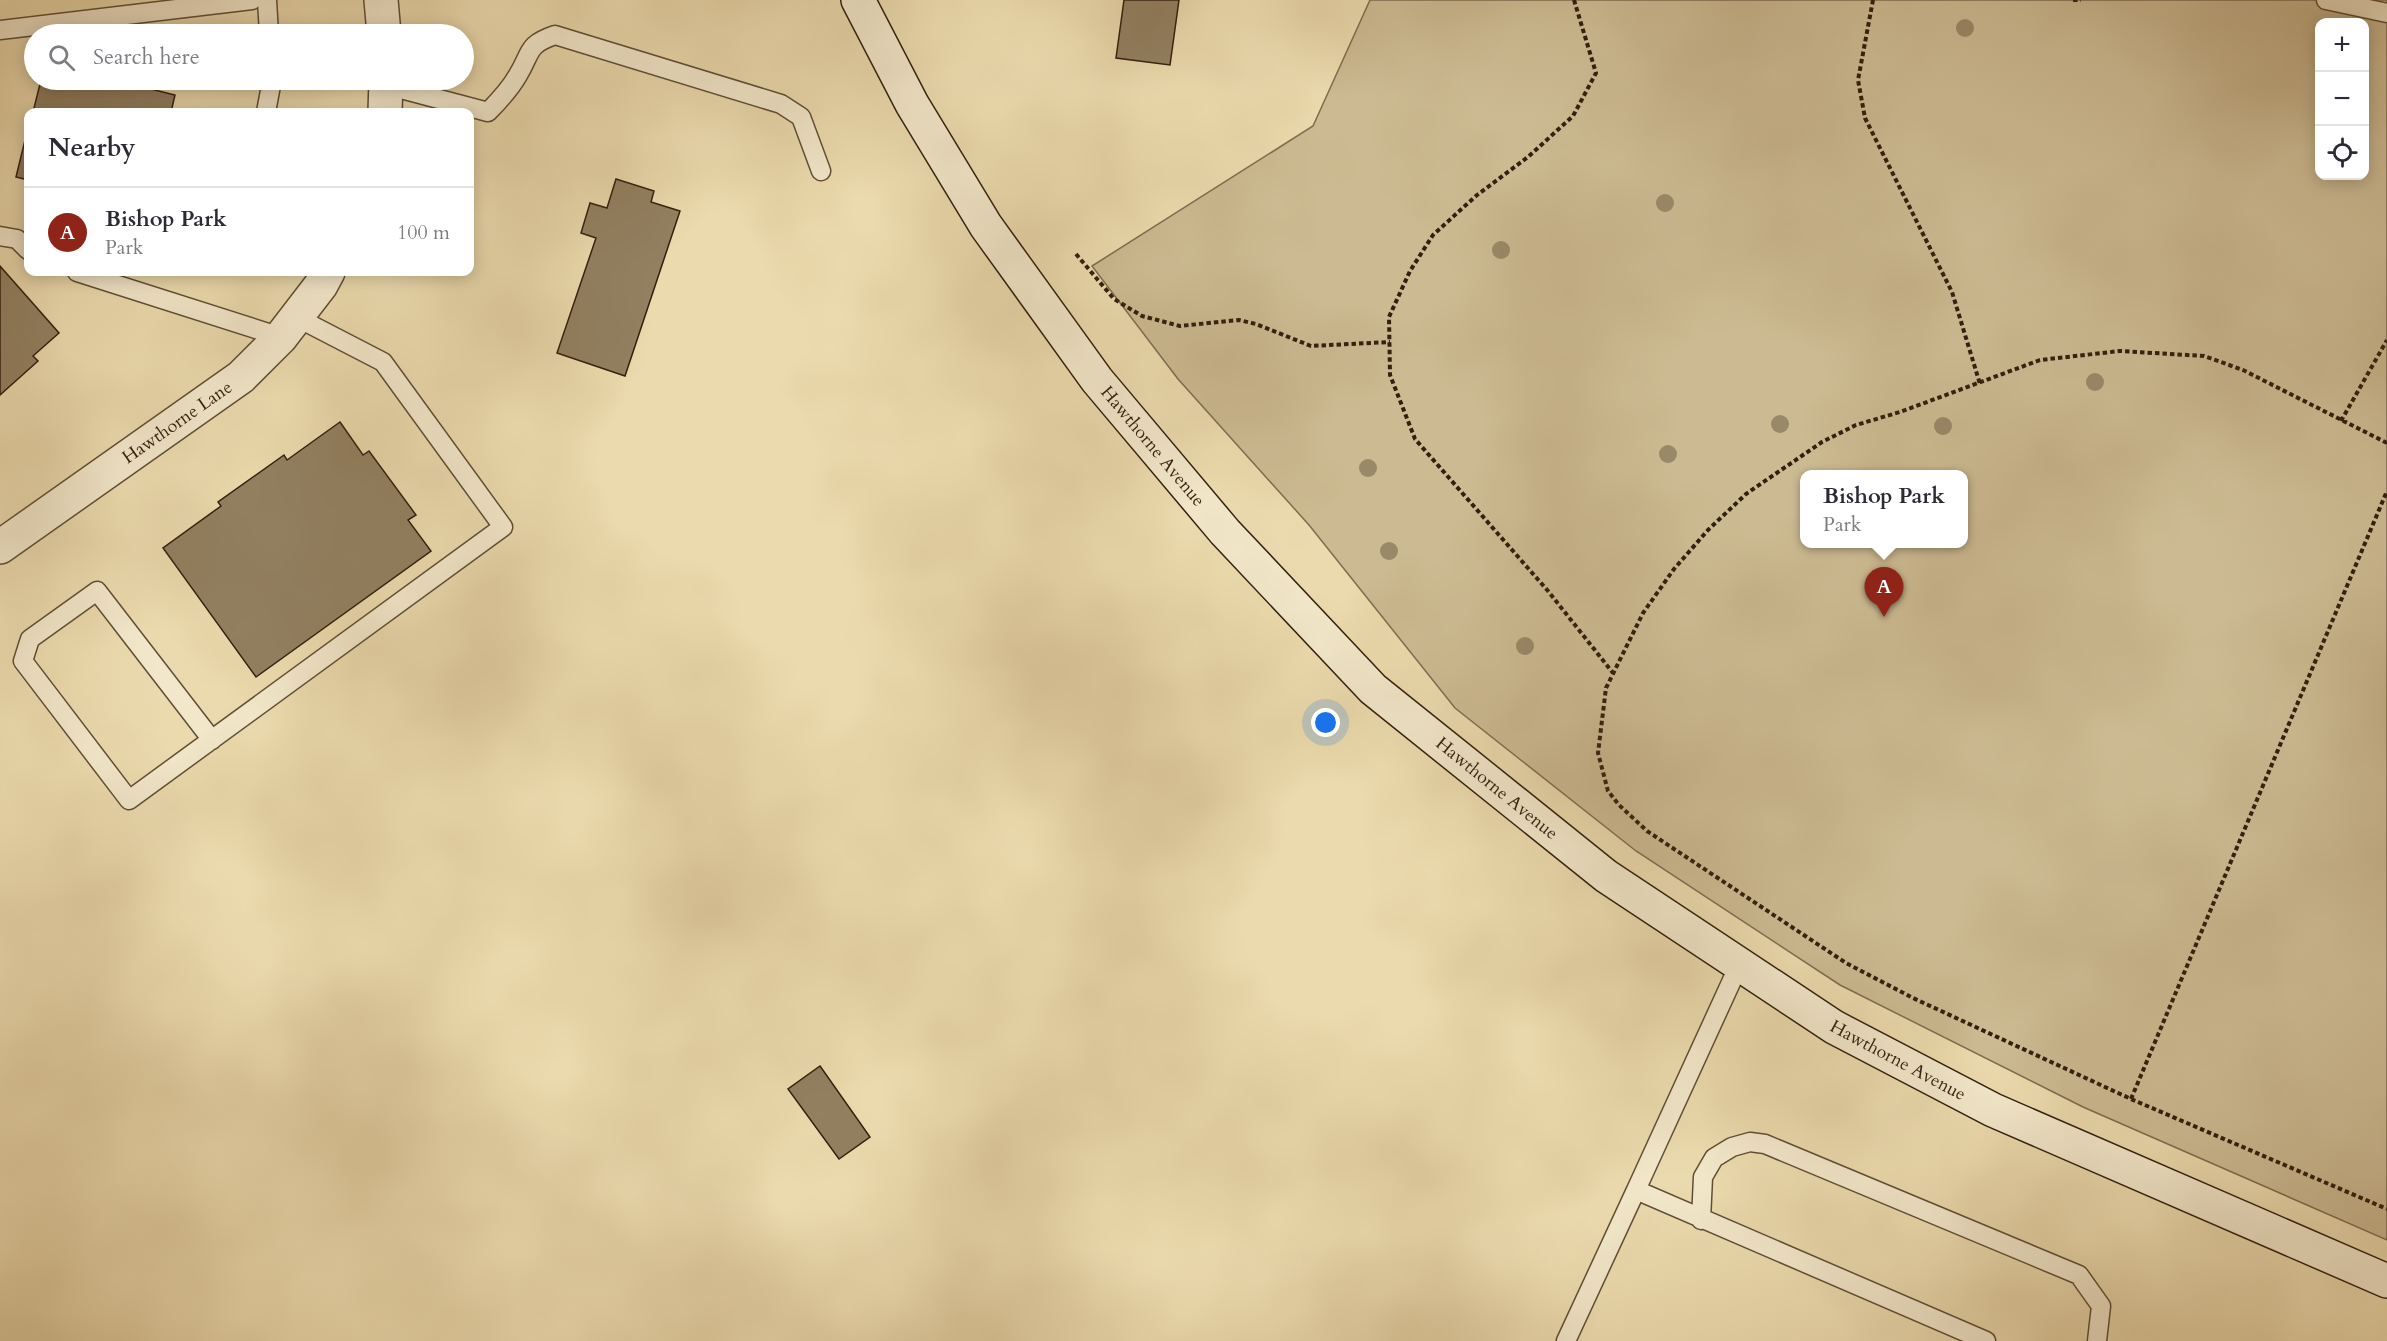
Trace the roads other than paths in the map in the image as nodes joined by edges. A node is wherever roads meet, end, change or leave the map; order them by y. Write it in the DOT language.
graph roads {
  1 [pos="252,0"];
  2 [pos="267,0"];
  3 [pos="381,0"];
  4 [pos="858,0"];
  5 [pos="2326,0"];
  6 [pos="2387,13"];
  7 [pos="50,24"];
  8 [pos="268,24"];
  9 [pos="383,24"];
  10 [pos="24,27"];
  11 [pos="0,30"];
  12 [pos="270,90"];
  13 [pos="386,92"];
  14 [pos="267,108"];
  15 [pos="468,108"];
  16 [pos="474,109"];
  17 [pos="821,171"];
  18 [pos="0,236"];
  19 [pos="24,246"];
  20 [pos="91,276"];
  21 [pos="326,276"];
  22 [pos="288,327"];
  23 [pos="0,547"];
  24 [pos="212,740"];
  25 [pos="1739,964"];
  26 [pos="1636,1190"];
  27 [pos="1701,1220"];
  28 [pos="2387,1281"];
  29 [pos="1566,1341"];
  30 [pos="1986,1341"];
  31 [pos="2097,1341"];
  1 -- 7 [label="lane"];
  2 -- 8 [label="lane"];
  3 -- 9 [label="main road"];
  4 -- 25 [label="main road, Hawthorne Avenue"];
  5 -- 6 [label="lane"];
  10 -- 11 [label="lane"];
  12 -- 14 [label="lane"];
  13 -- 15 [label="lane"];
  16 -- 17 [label="lane"];
  18 -- 19 [label="lane"];
  20 -- 22 [label="lane"];
  21 -- 22 [label="main road, Hawthorne Lane"];
  22 -- 23 [label="main road, Hawthorne Lane"];
  22 -- 24 [label="lane"];
  24 -- 24 [label="lane"];
  25 -- 26 [label="lane"];
  25 -- 28 [label="main road, Hawthorne Avenue"];
  26 -- 27 [label="lane"];
  26 -- 29 [label="lane"];
  27 -- 30 [label="lane"];
  27 -- 31 [label="lane"];
}
